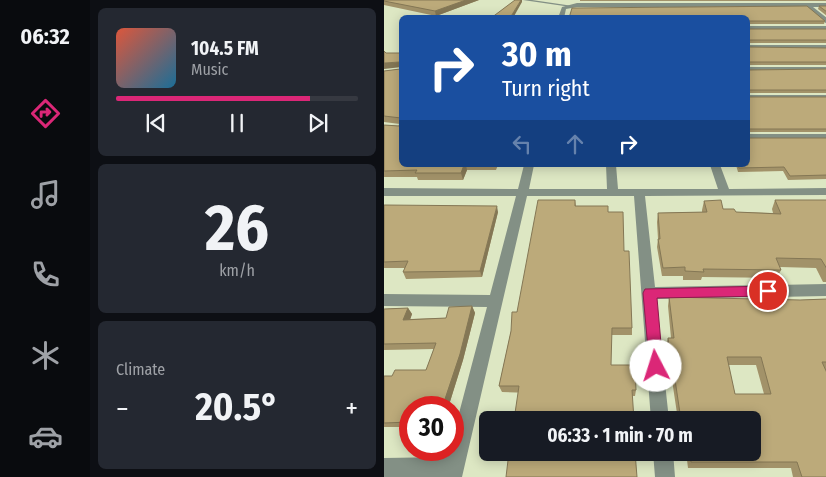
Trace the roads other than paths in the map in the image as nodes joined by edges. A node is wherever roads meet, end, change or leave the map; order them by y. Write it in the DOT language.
graph roads {
  1 [pos="525,0"];
  2 [pos="603,2"];
  3 [pos="652,3"];
  4 [pos="709,3"];
  5 [pos="826,5"];
  6 [pos="571,6"];
  7 [pos="809,6"];
  8 [pos="561,15"];
  9 [pos="826,22"];
  10 [pos="750,28"];
  11 [pos="826,28"];
  12 [pos="826,47"];
  13 [pos="750,48"];
  14 [pos="750,69"];
  15 [pos="826,69"];
  16 [pos="750,97"];
  17 [pos="826,97"];
  18 [pos="750,137"];
  19 [pos="826,137"];
  20 [pos="529,167"];
  21 [pos="611,167"];
  22 [pos="716,167"];
  23 [pos="826,191"];
  24 [pos="384,192"];
  25 [pos="524,192"];
  26 [pos="613,193"];
  27 [pos="639,193"];
  28 [pos="725,193"];
  29 [pos="826,290"];
  30 [pos="650,293"];
  31 [pos="384,300"];
  32 [pos="496,301"];
  33 [pos="659,411"];
  34 [pos="664,461"];
  35 [pos="384,468"];
  36 [pos="453,472"];
  37 [pos="665,477"];
  1 -- 6 [label="lane"];
  2 -- 3 [label="street"];
  2 -- 6 [label="street"];
  3 -- 4 [label="street"];
  4 -- 7 [label="street"];
  5 -- 7 [label="street"];
  6 -- 8 [label="street"];
  7 -- 9 [label="street"];
  10 -- 11 [label="street"];
  12 -- 13 [label="street"];
  14 -- 15 [label="street"];
  16 -- 17 [label="street"];
  18 -- 19 [label="street"];
  20 -- 25 [label="street"];
  21 -- 26 [label="street"];
  22 -- 28 [label="street"];
  23 -- 28 [label="street"];
  24 -- 25 [label="street"];
  25 -- 26 [label="street"];
  25 -- 32 [label="street"];
  26 -- 27 [label="street"];
  27 -- 28 [label="street"];
  27 -- 30 [label="street"];
  29 -- 30 [label="street"];
  30 -- 33 [label="street"];
  31 -- 32 [label="street"];
  32 -- 36 [label="street"];
  34 -- 37 [label="street"];
  35 -- 36 [label="street"];
}
